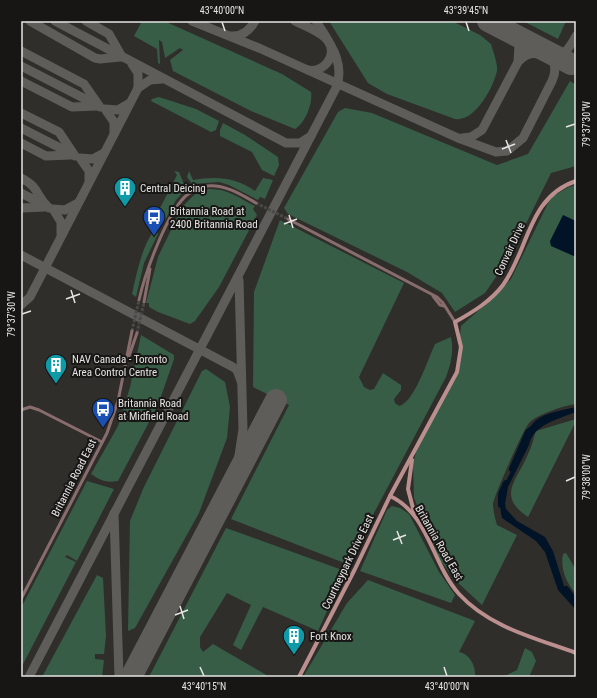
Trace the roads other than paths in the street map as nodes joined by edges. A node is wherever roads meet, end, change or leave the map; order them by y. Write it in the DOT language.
graph roads {
  1 [pos="576,181"];
  2 [pos="256,203"];
  3 [pos="288,219"];
  4 [pos="151,264"];
  5 [pos="139,300"];
  6 [pos="144,302"];
  7 [pos="455,322"];
  8 [pos="132,331"];
  9 [pos="137,333"];
  10 [pos="128,360"];
  11 [pos="21,410"];
  12 [pos="102,442"];
  13 [pos="413,454"];
  14 [pos="390,496"];
  15 [pos="414,514"];
  16 [pos="21,599"];
  17 [pos="576,653"];
  18 [pos="299,677"];
  1 -- 7 [label="street, Convair Drive"];
  2 -- 4 [label="street"];
  3 -- 7 [label="street"];
  4 -- 5 [label="street"];
  4 -- 6 [label="street"];
  7 -- 13 [label="street"];
  8 -- 10 [label="street, Britannia Road East"];
  9 -- 10 [label="street, Britannia Road East"];
  10 -- 12 [label="street, Britannia Road East"];
  11 -- 12 [label="street"];
  12 -- 16 [label="street, Britannia Road East"];
  13 -- 14 [label="street, Courtneypark Drive East"];
  13 -- 15 [label="street"];
  14 -- 15 [label="street, Britannia Road East"];
  14 -- 18 [label="street, Courtneypark Drive East"];
  15 -- 17 [label="street, Britannia Road East"];
}
